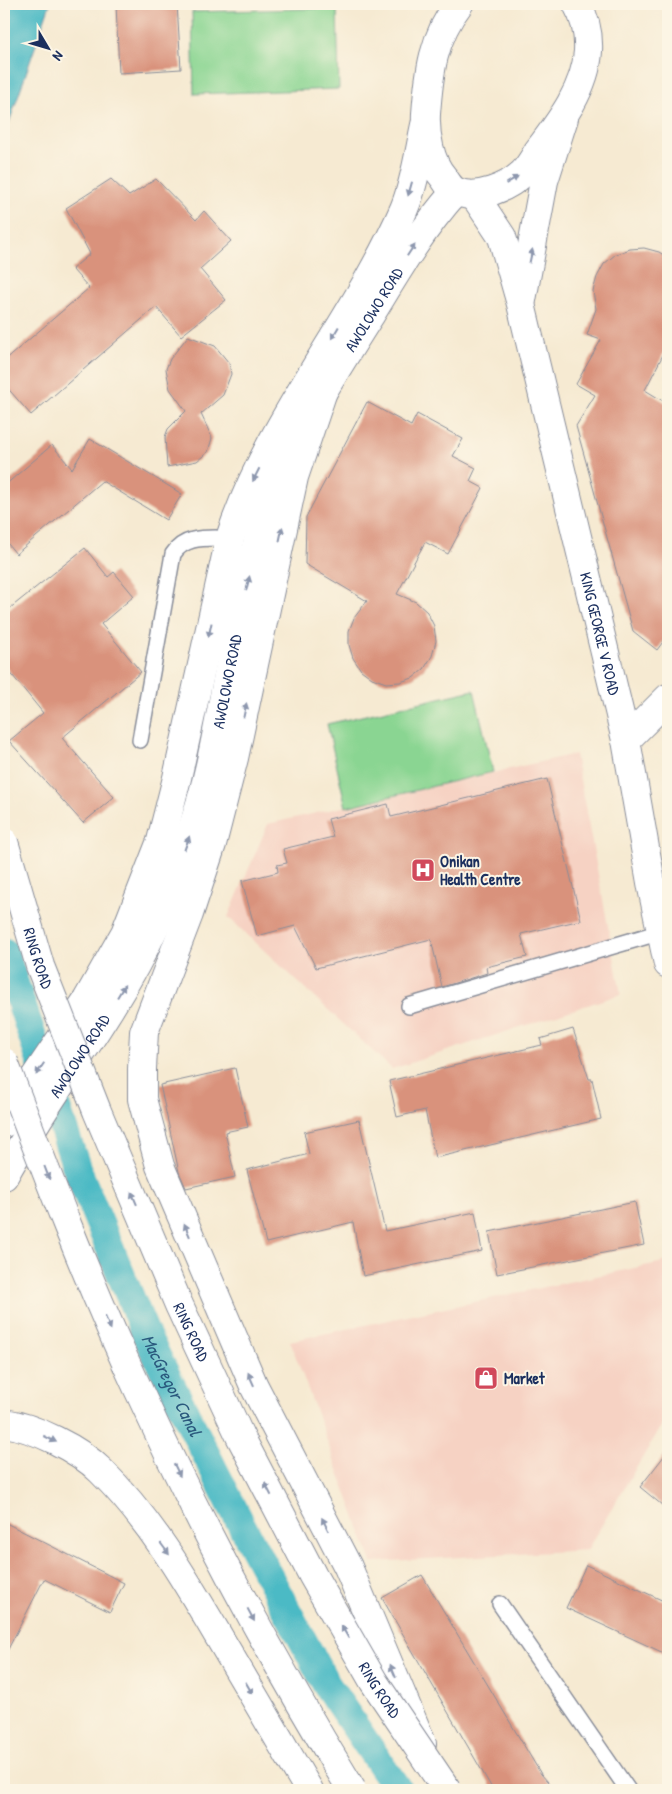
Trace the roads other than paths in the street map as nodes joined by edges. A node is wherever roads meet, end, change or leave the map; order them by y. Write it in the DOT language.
graph roads {
  1 [pos="459,4"];
  2 [pos="576,4"];
  3 [pos="602,4"];
  4 [pos="442,16"];
  5 [pos="588,52"];
  6 [pos="566,114"];
  7 [pos="426,124"];
  8 [pos="465,193"];
  9 [pos="521,304"];
  10 [pos="322,394"];
  11 [pos="230,538"];
  12 [pos="668,698"];
  13 [pos="140,740"];
  14 [pos="626,740"];
  15 [pos="4,842"];
  16 [pos="660,883"];
  17 [pos="661,932"];
  18 [pos="668,964"];
  19 [pos="409,1006"];
  20 [pos="4,1062"];
  21 [pos="4,1123"];
  22 [pos="7,1170"];
  23 [pos="4,1423"];
  24 [pos="500,1604"];
  25 [pos="431,1765"];
  26 [pos="309,1790"];
  27 [pos="352,1790"];
  28 [pos="447,1790"];
  29 [pos="628,1790"];
  1 -- 4 [label="main road"];
  2 -- 5 [label="main road"];
  3 -- 5 [label="main road"];
  4 -- 7 [label="main road"];
  5 -- 6 [label="main road"];
  8 -- 6 [label="main road, one-way"];
  9 -- 6 [label="main road, one-way"];
  7 -- 8 [label="main road, KING GEORGE V ROAD"];
  7 -- 11 [label="main road, AWOLOWO ROAD, one-way"];
  8 -- 9 [label="main road, KING GEORGE V ROAD"];
  10 -- 8 [label="main road, AWOLOWO ROAD, one-way"];
  9 -- 14 [label="main road, KING GEORGE V ROAD"];
  22 -- 10 [label="main road, AWOLOWO ROAD, one-way, bridge"];
  25 -- 10 [label="main road, one-way, bridge"];
  11 -- 13 [label="lane"];
  11 -- 21 [label="main road, AWOLOWO ROAD, one-way, bridge"];
  12 -- 14 [label="main road"];
  14 -- 16 [label="main road, KING GEORGE V ROAD"];
  25 -- 15 [label="main road, RING ROAD, one-way, bridge"];
  16 -- 17 [label="main road, KING GEORGE V ROAD"];
  17 -- 18 [label="main road, KING GEORGE V ROAD"];
  17 -- 19 [label="lane"];
  20 -- 27 [label="main road, one-way, bridge"];
  23 -- 26 [label="main road, one-way"];
  24 -- 29 [label="lane"];
  25 -- 28 [label="main road, RING ROAD, bridge"];
}
